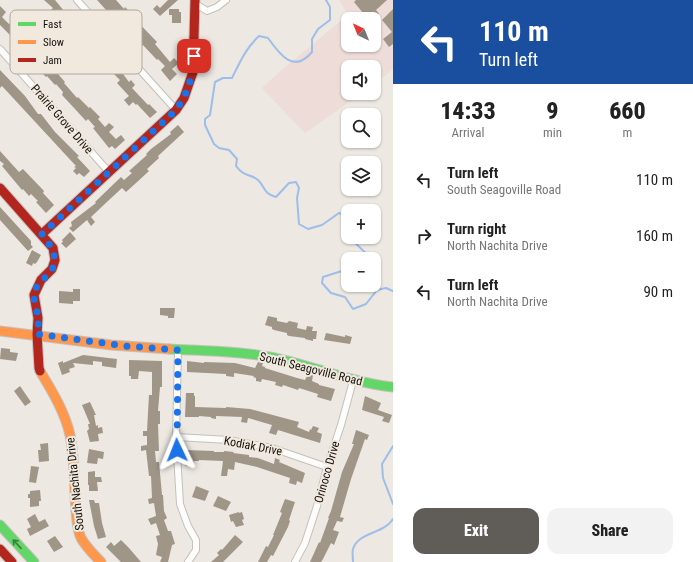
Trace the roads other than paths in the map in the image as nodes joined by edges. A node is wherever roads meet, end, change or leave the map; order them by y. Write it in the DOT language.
graph roads {
  1 [pos="77,0"];
  2 [pos="226,0"];
  3 [pos="196,2"];
  4 [pos="86,10"];
  5 [pos="0,49"];
  6 [pos="10,60"];
  7 [pos="142,72"];
  8 [pos="22,74"];
  9 [pos="176,110"];
  10 [pos="108,171"];
  11 [pos="0,188"];
  12 [pos="42,234"];
  13 [pos="0,331"];
  14 [pos="37,334"];
  15 [pos="178,350"];
  16 [pos="353,381"];
  17 [pos="393,387"];
  18 [pos="176,437"];
  19 [pos="327,467"];
  20 [pos="0,525"];
  21 [pos="0,549"];
  22 [pos="12,562"];
  23 [pos="34,562"];
  24 [pos="101,562"];
  25 [pos="188,562"];
  26 [pos="295,562"];
  1 -- 4 [label="street"];
  2 -- 3 [label="street"];
  3 -- 9 [label="street"];
  5 -- 6 [label="street, Prairie Grove Drive"];
  7 -- 9 [label="street"];
  8 -- 10 [label="street, Prairie Grove Drive"];
  9 -- 10 [label="street"];
  10 -- 12 [label="street"];
  11 -- 12 [label="street, South Nachita Drive"];
  12 -- 14 [label="street, South Nachita Drive"];
  13 -- 14 [label="street, South Seagoville Road"];
  14 -- 15 [label="street, South Seagoville Road"];
  14 -- 24 [label="street, South Nachita Drive"];
  15 -- 16 [label="street, South Seagoville Road"];
  15 -- 18 [label="street"];
  16 -- 17 [label="street, South Seagoville Road"];
  16 -- 19 [label="street, Orinoco Drive"];
  18 -- 19 [label="street, Kodiak Drive"];
  18 -- 25 [label="street"];
  19 -- 26 [label="street, Orinoco Drive"];
  23 -- 20 [label="street, one-way"];
  21 -- 22 [label="street"];
}
